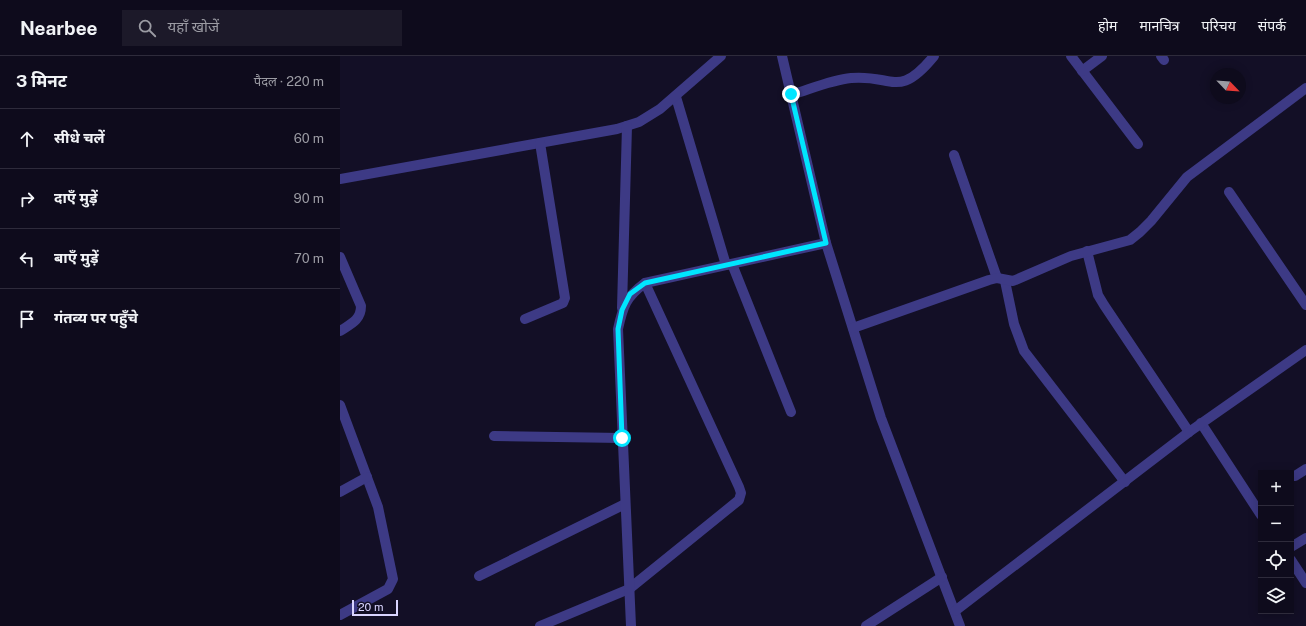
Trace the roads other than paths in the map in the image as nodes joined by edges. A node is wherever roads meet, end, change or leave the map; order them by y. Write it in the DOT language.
graph roads {
  1 [pos="721,56"];
  2 [pos="782,56"];
  3 [pos="934,56"];
  4 [pos="1071,56"];
  5 [pos="1102,56"];
  6 [pos="1082,71"];
  7 [pos="1306,88"];
  8 [pos="791,94"];
  9 [pos="676,97"];
  10 [pos="627,126"];
  11 [pos="540,143"];
  12 [pos="1138,144"];
  13 [pos="954,155"];
  14 [pos="340,179"];
  15 [pos="1229,192"];
  16 [pos="826,243"];
  17 [pos="1087,251"];
  18 [pos="340,257"];
  19 [pos="729,265"];
  20 [pos="1001,280"];
  21 [pos="645,283"];
  22 [pos="1306,305"];
  23 [pos="622,310"];
  24 [pos="525,319"];
  25 [pos="853,328"];
  26 [pos="340,331"];
  27 [pos="1306,350"];
  28 [pos="340,405"];
  29 [pos="791,412"];
  30 [pos="1200,423"];
  31 [pos="1189,432"];
  32 [pos="494,436"];
  33 [pos="622,438"];
  34 [pos="1306,469"];
  35 [pos="1295,476"];
  36 [pos="367,477"];
  37 [pos="1125,482"];
  38 [pos="340,492"];
  39 [pos="625,504"];
  40 [pos="1258,510"];
  41 [pos="1306,538"];
  42 [pos="1294,545"];
  43 [pos="1294,565"];
  44 [pos="478,576"];
  45 [pos="942,577"];
  46 [pos="1306,583"];
  47 [pos="629,589"];
  48 [pos="955,611"];
  49 [pos="340,616"];
  50 [pos="540,626"];
  51 [pos="631,626"];
  52 [pos="866,626"];
  53 [pos="960,626"];
  1 -- 9 [label="street"];
  2 -- 8 [label="street"];
  3 -- 8 [label="street"];
  4 -- 6 [label="street"];
  5 -- 6 [label="street"];
  6 -- 12 [label="street"];
  7 -- 17 [label="street"];
  8 -- 16 [label="street"];
  9 -- 10 [label="street"];
  9 -- 19 [label="street"];
  10 -- 11 [label="street"];
  10 -- 23 [label="street"];
  11 -- 14 [label="street"];
  11 -- 24 [label="street"];
  13 -- 20 [label="street"];
  15 -- 22 [label="street"];
  16 -- 19 [label="street"];
  16 -- 25 [label="street"];
  17 -- 20 [label="street"];
  17 -- 31 [label="street"];
  18 -- 26 [label="street"];
  19 -- 21 [label="street"];
  19 -- 29 [label="street"];
  20 -- 25 [label="street"];
  20 -- 37 [label="street"];
  21 -- 23 [label="street"];
  21 -- 47 [label="street"];
  23 -- 33 [label="street"];
  25 -- 45 [label="street"];
  27 -- 30 [label="street"];
  28 -- 36 [label="street"];
  30 -- 31 [label="street"];
  30 -- 40 [label="street"];
  31 -- 37 [label="street"];
  32 -- 33 [label="street"];
  33 -- 39 [label="street"];
  34 -- 35 [label="street"];
  36 -- 38 [label="street"];
  36 -- 49 [label="street"];
  37 -- 48 [label="street"];
  39 -- 44 [label="street"];
  39 -- 47 [label="street"];
  41 -- 42 [label="street"];
  43 -- 46 [label="street"];
  45 -- 48 [label="street"];
  45 -- 52 [label="street"];
  47 -- 50 [label="street"];
  47 -- 51 [label="street"];
  48 -- 53 [label="street"];
}
